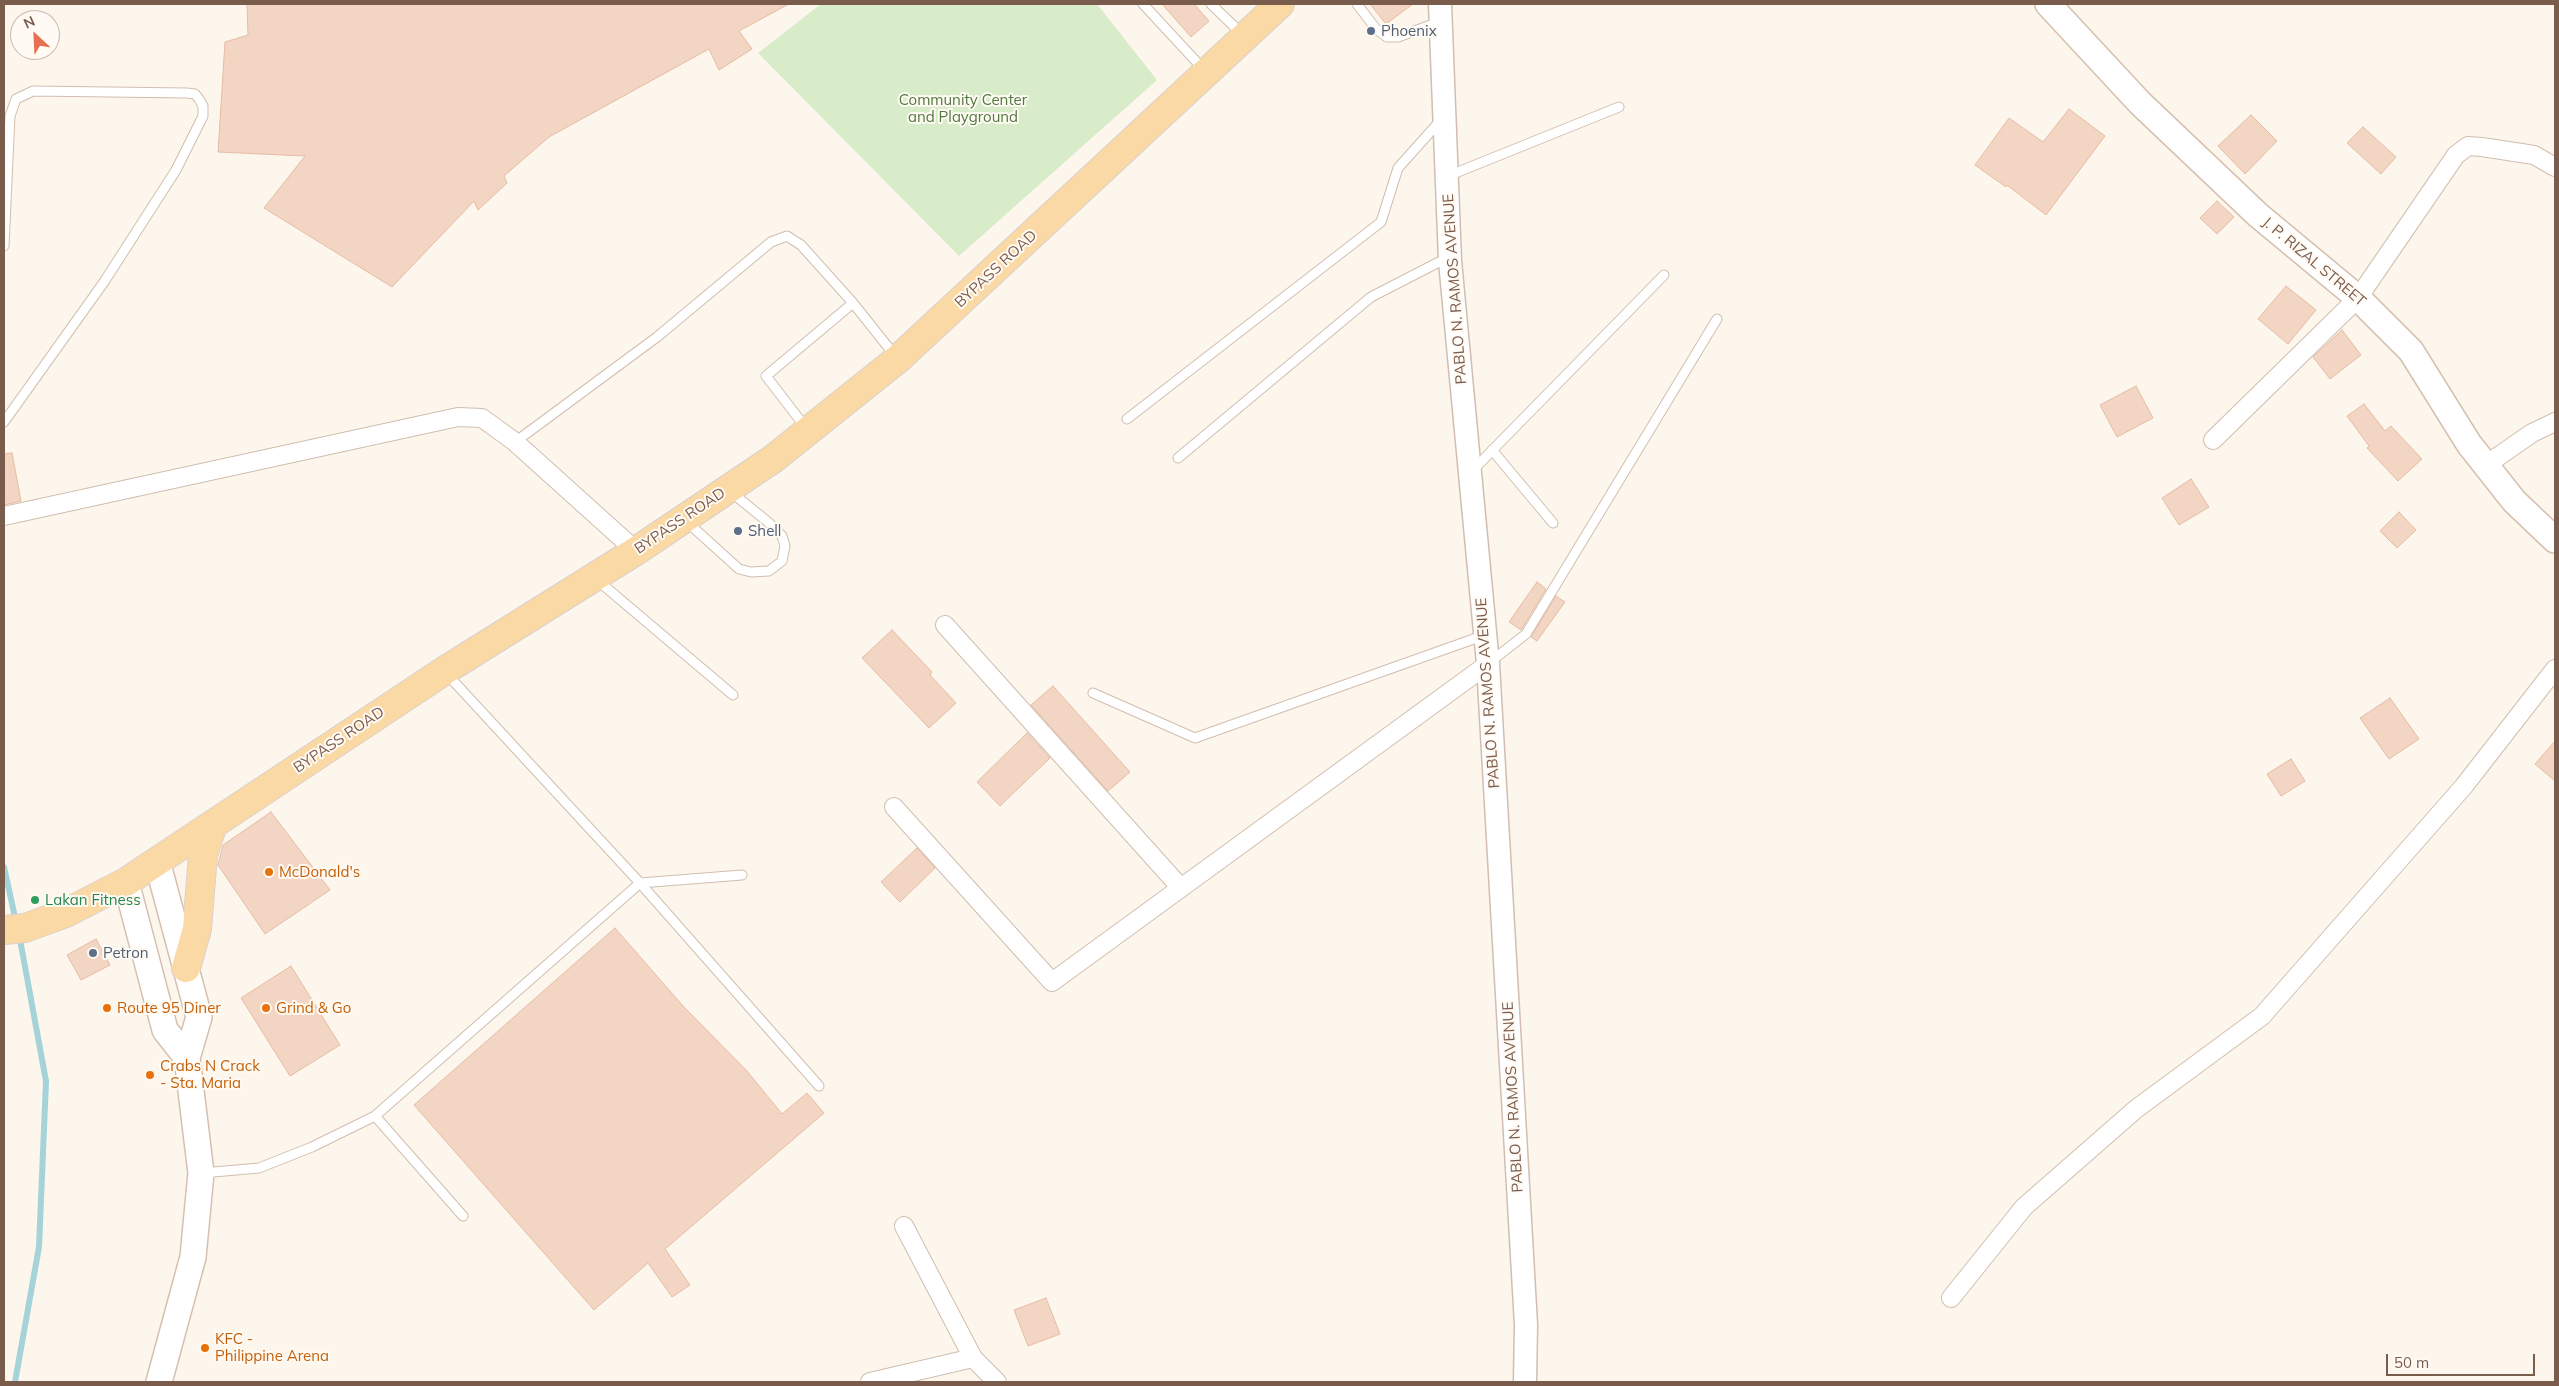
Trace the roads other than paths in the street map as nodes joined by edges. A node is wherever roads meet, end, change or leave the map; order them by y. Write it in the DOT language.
graph roads {
  1 [pos="1143,4"];
  2 [pos="1211,4"];
  3 [pos="1280,4"];
  4 [pos="1357,4"];
  5 [pos="2056,6"];
  6 [pos="1441,12"];
  7 [pos="1244,36"];
  8 [pos="1206,73"];
  9 [pos="1619,107"];
  10 [pos="1445,115"];
  11 [pos="2555,167"];
  12 [pos="1447,176"];
  13 [pos="4,246"];
  14 [pos="1450,261"];
  15 [pos="1664,275"];
  16 [pos="2358,298"];
  17 [pos="853,303"];
  18 [pos="1717,319"];
  19 [pos="898,359"];
  20 [pos="1127,419"];
  21 [pos="4,422"];
  22 [pos="2555,422"];
  23 [pos="808,431"];
  24 [pos="2213,440"];
  25 [pos="514,442"];
  26 [pos="1492,450"];
  27 [pos="1178,458"];
  28 [pos="2486,465"];
  29 [pos="1470,473"];
  30 [pos="728,489"];
  31 [pos="4,516"];
  32 [pos="684,519"];
  33 [pos="1553,524"];
  34 [pos="2555,540"];
  35 [pos="636,551"];
  36 [pos="594,577"];
  37 [pos="945,625"];
  38 [pos="1486,634"];
  39 [pos="1488,664"];
  40 [pos="2555,669"];
  41 [pos="444,671"];
  42 [pos="1093,693"];
  43 [pos="734,695"];
  44 [pos="894,807"];
  45 [pos="213,824"];
  46 [pos="157,861"];
  47 [pos="742,875"];
  48 [pos="126,882"];
  49 [pos="640,883"];
  50 [pos="1181,888"];
  51 [pos="14,929"];
  52 [pos="186,968"];
  53 [pos="187,1058"];
  54 [pos="819,1086"];
  55 [pos="375,1116"];
  56 [pos="201,1174"];
  57 [pos="463,1216"];
  58 [pos="904,1226"];
  59 [pos="1951,1298"];
  60 [pos="973,1358"];
  61 [pos="159,1382"];
  62 [pos="870,1382"];
  63 [pos="997,1382"];
  64 [pos="1525,1382"];
  1 -- 8 [label="lane"];
  2 -- 7 [label="lane"];
  3 -- 7 [label="main road, BYPASS ROAD"];
  4 -- 6 [label="lane"];
  5 -- 16 [label="main road, J. P. RIZAL STREET"];
  6 -- 10 [label="street, PABLO N. RAMOS AVENUE"];
  7 -- 8 [label="main road, BYPASS ROAD"];
  8 -- 19 [label="main road, BYPASS ROAD"];
  9 -- 12 [label="lane"];
  10 -- 12 [label="street, PABLO N. RAMOS AVENUE"];
  10 -- 20 [label="lane"];
  11 -- 16 [label="street"];
  12 -- 14 [label="street, PABLO N. RAMOS AVENUE"];
  13 -- 21 [label="lane"];
  14 -- 27 [label="lane"];
  14 -- 29 [label="street, PABLO N. RAMOS AVENUE"];
  15 -- 26 [label="lane"];
  16 -- 24 [label="street"];
  16 -- 28 [label="main road, J. P. RIZAL STREET"];
  17 -- 19 [label="lane"];
  17 -- 23 [label="lane"];
  17 -- 25 [label="lane"];
  18 -- 39 [label="lane"];
  19 -- 23 [label="main road, BYPASS ROAD"];
  22 -- 28 [label="street"];
  23 -- 30 [label="main road, BYPASS ROAD"];
  25 -- 31 [label="street"];
  25 -- 35 [label="street"];
  26 -- 29 [label="lane"];
  26 -- 33 [label="lane"];
  28 -- 34 [label="main road, J. P. RIZAL STREET"];
  29 -- 38 [label="street, PABLO N. RAMOS AVENUE"];
  30 -- 32 [label="main road, BYPASS ROAD"];
  30 -- 32 [label="lane"];
  32 -- 35 [label="main road, BYPASS ROAD"];
  35 -- 36 [label="main road, BYPASS ROAD"];
  36 -- 41 [label="main road, BYPASS ROAD"];
  36 -- 43 [label="lane"];
  37 -- 50 [label="street"];
  38 -- 39 [label="street, PABLO N. RAMOS AVENUE"];
  38 -- 42 [label="lane"];
  39 -- 50 [label="street"];
  39 -- 64 [label="street, PABLO N. RAMOS AVENUE"];
  40 -- 59 [label="street"];
  41 -- 45 [label="main road, BYPASS ROAD"];
  41 -- 49 [label="lane"];
  44 -- 50 [label="street"];
  45 -- 46 [label="main road, BYPASS ROAD"];
  45 -- 52 [label="main road"];
  46 -- 48 [label="main road, BYPASS ROAD"];
  46 -- 52 [label="main road"];
  47 -- 49 [label="lane"];
  48 -- 51 [label="main road, BYPASS ROAD"];
  48 -- 53 [label="main road"];
  49 -- 54 [label="lane"];
  49 -- 55 [label="lane"];
  52 -- 53 [label="main road"];
  53 -- 56 [label="main road"];
  55 -- 56 [label="lane"];
  55 -- 57 [label="lane"];
  56 -- 61 [label="main road"];
  58 -- 60 [label="street"];
  60 -- 62 [label="street"];
  60 -- 63 [label="street"];
}
